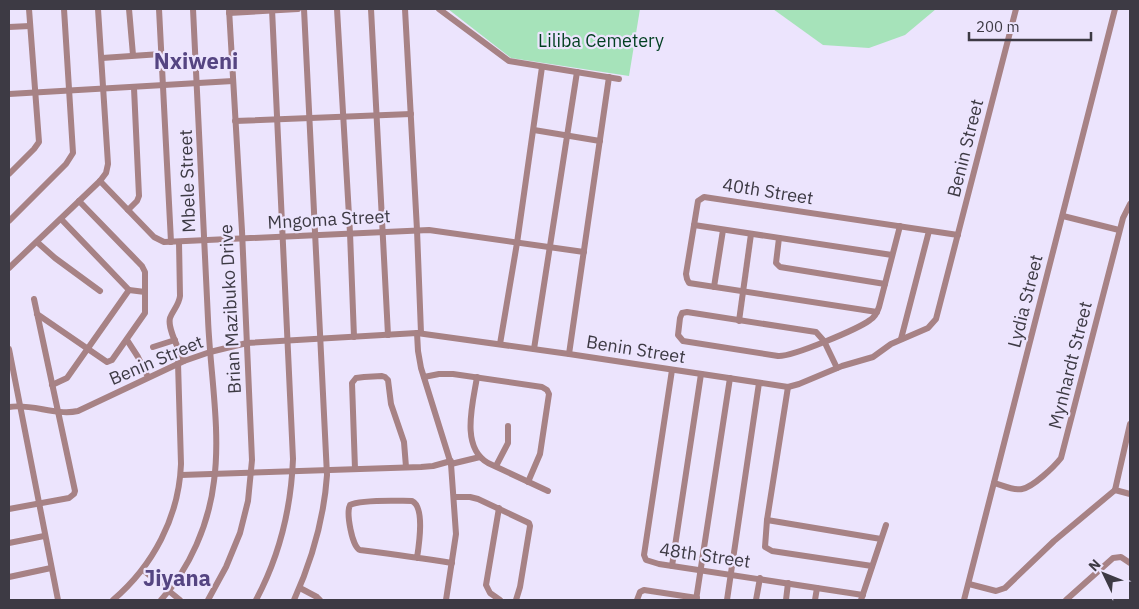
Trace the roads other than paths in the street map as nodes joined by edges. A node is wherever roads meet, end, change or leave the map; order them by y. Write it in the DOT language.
graph roads {
  1 [pos="29,9"];
  2 [pos="64,9"];
  3 [pos="98,9"];
  4 [pos="129,9"];
  5 [pos="159,9"];
  6 [pos="193,9"];
  7 [pos="272,9"];
  8 [pos="298,9"];
  9 [pos="304,9"];
  10 [pos="337,9"];
  11 [pos="371,9"];
  12 [pos="405,9"];
  13 [pos="439,9"];
  14 [pos="1016,9"];
  15 [pos="1116,9"];
  16 [pos="229,11"];
  17 [pos="30,26"];
  18 [pos="9,27"];
  19 [pos="162,54"];
  20 [pos="133,55"];
  21 [pos="102,58"];
  22 [pos="542,67"];
  23 [pos="577,72"];
  24 [pos="609,77"];
  25 [pos="620,79"];
  26 [pos="233,81"];
  27 [pos="197,83"];
  28 [pos="164,86"];
  29 [pos="134,88"];
  30 [pos="103,89"];
  31 [pos="69,91"];
  32 [pos="35,92"];
  33 [pos="9,94"];
  34 [pos="411,114"];
  35 [pos="377,115"];
  36 [pos="344,116"];
  37 [pos="310,118"];
  38 [pos="277,119"];
  39 [pos="235,121"];
  40 [pos="534,130"];
  41 [pos="567,136"];
  42 [pos="600,141"];
  43 [pos="9,174"];
  44 [pos="100,181"];
  45 [pos="78,201"];
  46 [pos="1130,204"];
  47 [pos="128,210"];
  48 [pos="1063,216"];
  49 [pos="61,219"];
  50 [pos="9,221"];
  51 [pos="694,225"];
  52 [pos="900,226"];
  53 [pos="417,230"];
  54 [pos="723,230"];
  55 [pos="1119,230"];
  56 [pos="928,231"];
  57 [pos="382,232"];
  58 [pos="350,233"];
  59 [pos="751,234"];
  60 [pos="958,235"];
  61 [pos="283,236"];
  62 [pos="316,236"];
  63 [pos="242,238"];
  64 [pos="779,238"];
  65 [pos="204,241"];
  66 [pos="37,242"];
  67 [pos="171,242"];
  68 [pos="179,242"];
  69 [pos="517,243"];
  70 [pos="549,247"];
  71 [pos="584,252"];
  72 [pos="892,255"];
  73 [pos="9,268"];
  74 [pos="885,284"];
  75 [pos="714,287"];
  76 [pos="129,290"];
  77 [pos="100,291"];
  78 [pos="145,292"];
  79 [pos="744,292"];
  80 [pos="34,299"];
  81 [pos="877,312"];
  82 [pos="38,314"];
  83 [pos="739,320"];
  84 [pos="419,333"];
  85 [pos="388,335"];
  86 [pos="354,337"];
  87 [pos="322,339"];
  88 [pos="901,339"];
  89 [pos="127,340"];
  90 [pos="175,340"];
  91 [pos="288,341"];
  92 [pos="824,341"];
  93 [pos="247,343"];
  94 [pos="500,344"];
  95 [pos="153,347"];
  96 [pos="9,348"];
  97 [pos="534,349"];
  98 [pos="87,350"];
  99 [pos="210,352"];
  100 [pos="569,354"];
  101 [pos="181,362"];
  102 [pos="837,368"];
  103 [pos="11,369"];
  104 [pos="672,370"];
  105 [pos="701,374"];
  106 [pos="148,377"];
  107 [pos="424,377"];
  108 [pos="476,377"];
  109 [pos="730,378"];
  110 [pos="760,383"];
  111 [pos="52,386"];
  112 [pos="788,387"];
  113 [pos="20,406"];
  114 [pos="9,407"];
  115 [pos="59,412"];
  116 [pos="1130,424"];
  117 [pos="508,426"];
  118 [pos="480,457"];
  119 [pos="451,462"];
  120 [pos="496,466"];
  121 [pos="406,467"];
  122 [pos="354,469"];
  123 [pos="327,470"];
  124 [pos="292,471"];
  125 [pos="251,472"];
  126 [pos="215,474"];
  127 [pos="181,475"];
  128 [pos="528,482"];
  129 [pos="994,483"];
  130 [pos="1115,490"];
  131 [pos="548,491"];
  132 [pos="1130,494"];
  133 [pos="454,497"];
  134 [pos="39,504"];
  135 [pos="499,508"];
  136 [pos="9,510"];
  137 [pos="767,520"];
  138 [pos="886,525"];
  139 [pos="44,536"];
  140 [pos="881,539"];
  141 [pos="9,543"];
  142 [pos="417,558"];
  143 [pos="452,562"];
  144 [pos="1130,563"];
  145 [pos="672,566"];
  146 [pos="872,566"];
  147 [pos="51,568"];
  148 [pos="142,570"];
  149 [pos="702,570"];
  150 [pos="731,574"];
  151 [pos="9,577"];
  152 [pos="760,578"];
  153 [pos="788,583"];
  154 [pos="969,584"];
  155 [pos="300,588"];
  156 [pos="817,588"];
  157 [pos="169,591"];
  158 [pos="667,597"];
  159 [pos="862,597"];
  160 [pos="697,599"];
  161 [pos="58,600"];
  162 [pos="113,600"];
  163 [pos="161,600"];
  164 [pos="180,600"];
  165 [pos="208,600"];
  166 [pos="256,600"];
  167 [pos="294,600"];
  168 [pos="320,600"];
  169 [pos="446,600"];
  170 [pos="500,600"];
  171 [pos="516,600"];
  172 [pos="637,600"];
  173 [pos="727,600"];
  174 [pos="756,600"];
  175 [pos="786,600"];
  176 [pos="815,600"];
  177 [pos="964,600"];
  178 [pos="1066,600"];
  1 -- 17 [label="street"];
  2 -- 31 [label="street"];
  3 -- 21 [label="street"];
  4 -- 20 [label="street"];
  5 -- 19 [label="street"];
  6 -- 27 [label="street, Mbele Street"];
  7 -- 8 [label="street"];
  7 -- 16 [label="street"];
  7 -- 38 [label="street"];
  9 -- 37 [label="street"];
  10 -- 36 [label="street"];
  11 -- 35 [label="street"];
  12 -- 34 [label="street"];
  13 -- 22 [label="street"];
  14 -- 60 [label="street, Benin Street"];
  15 -- 48 [label="street, Lydia Street"];
  16 -- 26 [label="street, Brian Mazibuko Drive"];
  17 -- 18 [label="street"];
  17 -- 32 [label="street"];
  19 -- 20 [label="street"];
  19 -- 28 [label="street"];
  20 -- 21 [label="street"];
  21 -- 30 [label="street"];
  22 -- 23 [label="street"];
  22 -- 40 [label="street"];
  23 -- 24 [label="street"];
  23 -- 41 [label="street"];
  24 -- 25 [label="street"];
  24 -- 42 [label="street"];
  26 -- 27 [label="street"];
  26 -- 39 [label="street, Brian Mazibuko Drive"];
  27 -- 28 [label="street"];
  27 -- 65 [label="street, Mbele Street"];
  28 -- 29 [label="street"];
  28 -- 67 [label="street"];
  29 -- 30 [label="street"];
  29 -- 47 [label="street"];
  30 -- 31 [label="street"];
  30 -- 44 [label="street"];
  31 -- 32 [label="street"];
  31 -- 50 [label="street"];
  32 -- 33 [label="street"];
  32 -- 43 [label="street"];
  34 -- 35 [label="street"];
  34 -- 53 [label="street"];
  35 -- 36 [label="street"];
  35 -- 57 [label="street"];
  36 -- 37 [label="street"];
  36 -- 58 [label="street"];
  37 -- 38 [label="street"];
  37 -- 62 [label="street"];
  38 -- 39 [label="street"];
  38 -- 61 [label="street"];
  39 -- 63 [label="street, Brian Mazibuko Drive"];
  40 -- 41 [label="street"];
  40 -- 69 [label="street"];
  41 -- 42 [label="street"];
  41 -- 70 [label="street"];
  42 -- 71 [label="street"];
  44 -- 45 [label="street"];
  44 -- 47 [label="street, Mngoma Street"];
  45 -- 49 [label="street"];
  45 -- 78 [label="street"];
  46 -- 55 [label="street, Mynhardt Street"];
  47 -- 67 [label="street, Mngoma Street"];
  48 -- 55 [label="street"];
  48 -- 129 [label="street, Lydia Street"];
  49 -- 66 [label="street"];
  49 -- 76 [label="street"];
  51 -- 52 [label="street, 40th Street"];
  51 -- 54 [label="street"];
  51 -- 75 [label="street, 40th Street"];
  52 -- 56 [label="street, 40th Street"];
  52 -- 72 [label="street"];
  53 -- 57 [label="street, Mngoma Street"];
  53 -- 69 [label="street, Mngoma Street"];
  53 -- 84 [label="street"];
  54 -- 59 [label="street"];
  54 -- 75 [label="street"];
  55 -- 129 [label="street, Mynhardt Street"];
  56 -- 60 [label="street, 40th Street"];
  56 -- 88 [label="street"];
  57 -- 58 [label="street, Mngoma Street"];
  57 -- 85 [label="street"];
  58 -- 62 [label="street, Mngoma Street"];
  58 -- 86 [label="street"];
  59 -- 64 [label="street"];
  59 -- 79 [label="street"];
  60 -- 88 [label="street, Benin Street"];
  61 -- 62 [label="street, Mngoma Street"];
  61 -- 63 [label="street, Mngoma Street"];
  61 -- 91 [label="street"];
  62 -- 87 [label="street"];
  63 -- 65 [label="street, Mngoma Street"];
  63 -- 93 [label="street, Brian Mazibuko Drive"];
  64 -- 72 [label="street"];
  64 -- 74 [label="street"];
  65 -- 68 [label="street, Mngoma Street"];
  65 -- 99 [label="street, Mbele Street"];
  66 -- 73 [label="street"];
  66 -- 77 [label="street"];
  67 -- 68 [label="street, Mngoma Street"];
  68 -- 90 [label="street"];
  69 -- 70 [label="street, Mngoma Street"];
  69 -- 94 [label="street"];
  70 -- 71 [label="street, Mngoma Street"];
  70 -- 97 [label="street"];
  71 -- 100 [label="street"];
  72 -- 74 [label="street"];
  74 -- 81 [label="street"];
  75 -- 79 [label="street, 40th Street"];
  76 -- 78 [label="street"];
  76 -- 98 [label="street"];
  78 -- 89 [label="street"];
  79 -- 81 [label="street, 40th Street"];
  79 -- 83 [label="street"];
  80 -- 82 [label="street"];
  81 -- 92 [label="street"];
  82 -- 98 [label="street"];
  82 -- 111 [label="street"];
  83 -- 92 [label="street"];
  83 -- 92 [label="street"];
  84 -- 85 [label="street, Benin Street"];
  84 -- 94 [label="street, Benin Street"];
  84 -- 107 [label="street"];
  85 -- 86 [label="street, Benin Street"];
  86 -- 87 [label="street, Benin Street"];
  87 -- 91 [label="street, Benin Street"];
  87 -- 123 [label="street"];
  88 -- 102 [label="street, Benin Street"];
  89 -- 98 [label="street"];
  89 -- 106 [label="street"];
  90 -- 95 [label="street"];
  90 -- 101 [label="street"];
  91 -- 93 [label="street, Benin Street"];
  91 -- 124 [label="street"];
  92 -- 102 [label="street"];
  93 -- 99 [label="street, Benin Street"];
  93 -- 125 [label="street, Brian Mazibuko Drive"];
  94 -- 97 [label="street, Benin Street"];
  96 -- 103 [label="street"];
  97 -- 100 [label="street, Benin Street"];
  98 -- 111 [label="street"];
  99 -- 101 [label="street, Benin Street"];
  99 -- 126 [label="street, Mbele Street"];
  100 -- 104 [label="street, Benin Street"];
  101 -- 106 [label="street, Benin Street"];
  101 -- 127 [label="street"];
  102 -- 112 [label="street, Benin Street"];
  103 -- 113 [label="street"];
  104 -- 105 [label="street, Benin Street"];
  104 -- 145 [label="street, 48th Street"];
  105 -- 109 [label="street, Benin Street"];
  105 -- 145 [label="street"];
  106 -- 115 [label="street, Benin Street"];
  107 -- 108 [label="street"];
  107 -- 119 [label="street"];
  108 -- 118 [label="street"];
  108 -- 128 [label="street"];
  109 -- 110 [label="street, Benin Street"];
  109 -- 149 [label="street"];
  110 -- 112 [label="street, Benin Street"];
  110 -- 150 [label="street"];
  111 -- 115 [label="street"];
  112 -- 137 [label="street"];
  113 -- 114 [label="street, Benin Street"];
  113 -- 115 [label="street, Benin Street"];
  113 -- 134 [label="street"];
  115 -- 134 [label="street"];
  116 -- 130 [label="street"];
  117 -- 120 [label="street"];
  118 -- 119 [label="street"];
  118 -- 120 [label="street"];
  119 -- 121 [label="street"];
  119 -- 133 [label="street"];
  120 -- 128 [label="street"];
  121 -- 122 [label="street"];
  121 -- 122 [label="street"];
  122 -- 123 [label="street"];
  123 -- 124 [label="street"];
  123 -- 155 [label="street"];
  124 -- 125 [label="street"];
  124 -- 166 [label="street"];
  125 -- 126 [label="street"];
  125 -- 165 [label="street, Brian Mazibuko Drive"];
  126 -- 127 [label="street"];
  126 -- 157 [label="street, Mbele Street"];
  127 -- 148 [label="street"];
  128 -- 131 [label="street"];
  129 -- 154 [label="street, Lydia Street"];
  130 -- 132 [label="street"];
  130 -- 154 [label="street"];
  133 -- 135 [label="street"];
  133 -- 143 [label="street"];
  134 -- 136 [label="street"];
  134 -- 139 [label="street"];
  135 -- 170 [label="street"];
  135 -- 171 [label="street"];
  137 -- 140 [label="street"];
  137 -- 146 [label="street"];
  138 -- 140 [label="street"];
  139 -- 141 [label="street"];
  139 -- 147 [label="street"];
  140 -- 146 [label="street"];
  142 -- 142 [label="street"];
  142 -- 143 [label="street"];
  143 -- 169 [label="street"];
  144 -- 178 [label="street"];
  145 -- 149 [label="street, 48th Street"];
  146 -- 159 [label="street"];
  147 -- 151 [label="street"];
  147 -- 161 [label="street"];
  148 -- 157 [label="street"];
  148 -- 162 [label="street"];
  149 -- 150 [label="street, 48th Street"];
  149 -- 160 [label="street"];
  150 -- 152 [label="street, 48th Street"];
  150 -- 173 [label="street"];
  152 -- 153 [label="street, 48th Street"];
  152 -- 174 [label="street"];
  153 -- 156 [label="street, 48th Street"];
  153 -- 175 [label="street"];
  154 -- 177 [label="street, Lydia Street"];
  155 -- 167 [label="street"];
  155 -- 168 [label="street"];
  156 -- 159 [label="street, 48th Street"];
  156 -- 176 [label="street"];
  157 -- 163 [label="street, Mbele Street"];
  157 -- 164 [label="street"];
  158 -- 160 [label="street"];
  158 -- 172 [label="street"];
}
